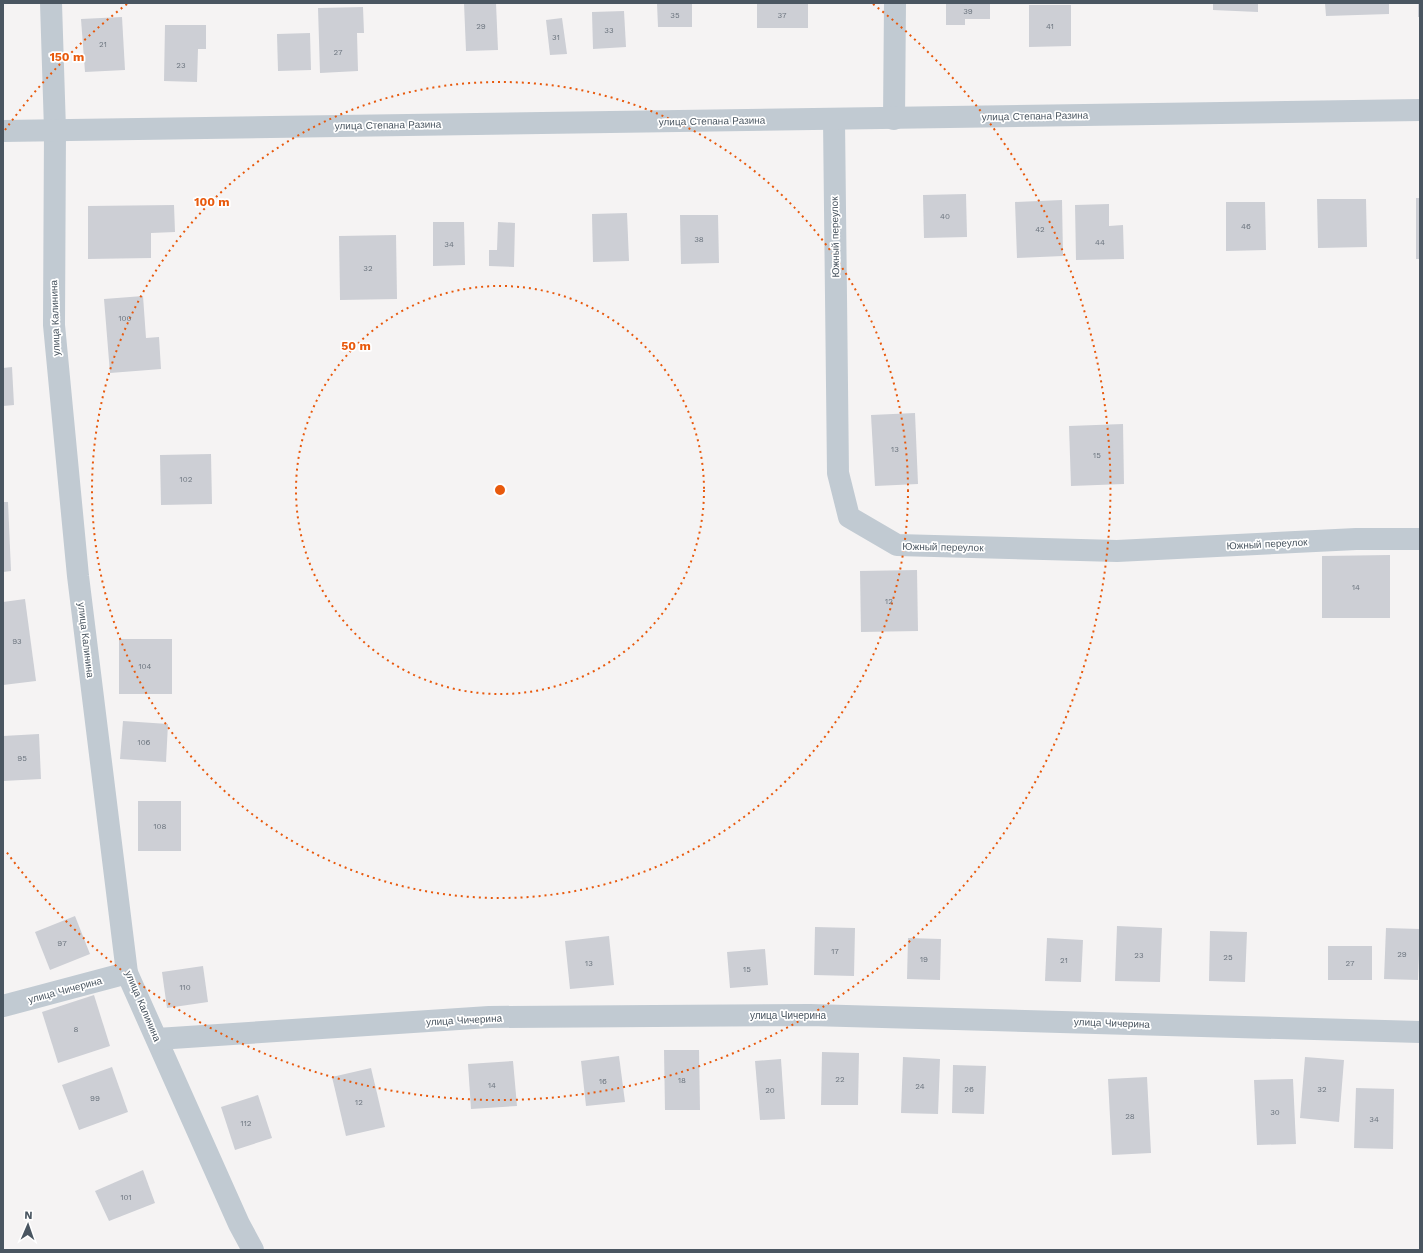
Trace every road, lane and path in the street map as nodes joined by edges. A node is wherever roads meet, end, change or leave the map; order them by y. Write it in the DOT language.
graph roads {
  1 [pos="51,3"];
  2 [pos="895,3"];
  3 [pos="1420,110"];
  4 [pos="894,119"];
  5 [pos="834,120"];
  6 [pos="3,130"];
  7 [pos="55,130"];
  8 [pos="1420,539"];
  9 [pos="127,973"];
  10 [pos="3,1006"];
  11 [pos="1420,1032"];
  12 [pos="157,1039"];
  13 [pos="253,1250"];
  1 -- 7 [label="street, улица Калинина"];
  2 -- 4 [label="street"];
  3 -- 4 [label="street, улица Степана Разина"];
  4 -- 5 [label="street, улица Степана Разина"];
  5 -- 7 [label="street, улица Степана Разина"];
  5 -- 8 [label="street, Южный переулок"];
  6 -- 7 [label="street, улица Степана Разина"];
  7 -- 9 [label="street, улица Калинина"];
  9 -- 10 [label="street, улица Чичерина"];
  9 -- 12 [label="street, улица Калинина"];
  11 -- 12 [label="street, улица Чичерина"];
  12 -- 13 [label="street, улица Калинина"];
}
